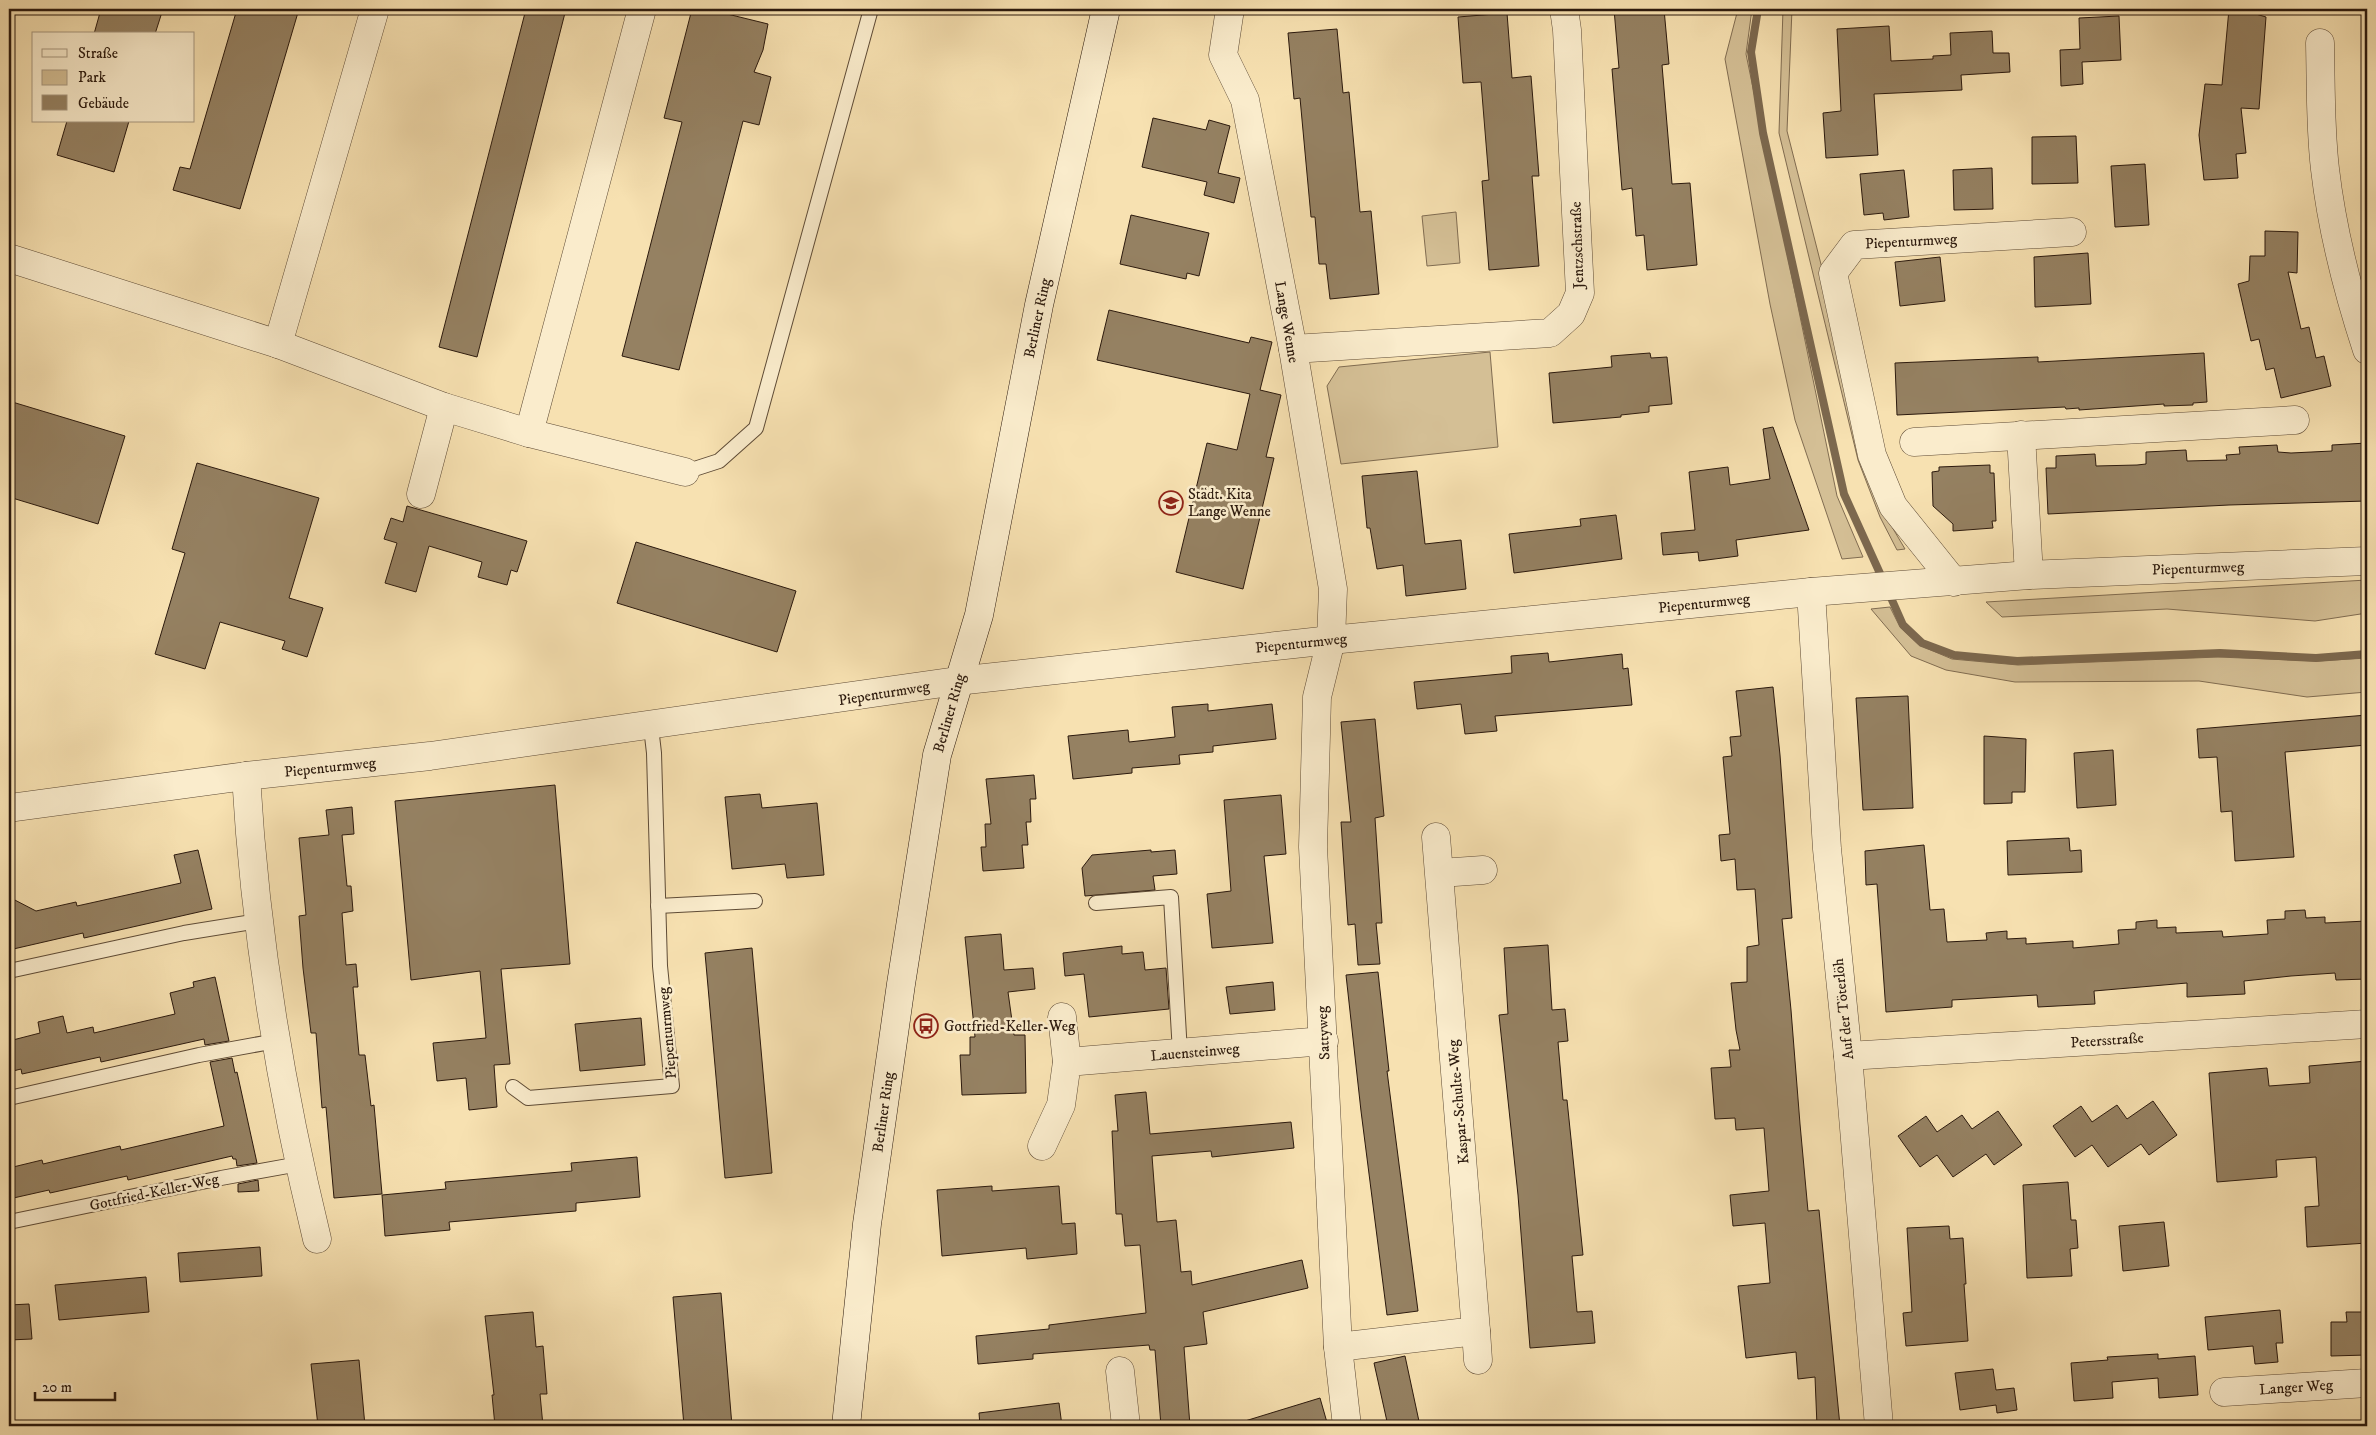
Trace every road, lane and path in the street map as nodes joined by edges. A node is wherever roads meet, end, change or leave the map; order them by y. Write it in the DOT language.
graph roads {
  1 [pos="375,9"];
  2 [pos="642,9"];
  3 [pos="871,9"];
  4 [pos="1106,9"];
  5 [pos="1230,9"];
  6 [pos="1564,9"];
  7 [pos="2320,43"];
  8 [pos="2072,232"];
  9 [pos="9,258"];
  10 [pos="278,344"];
  11 [pos="1293,349"];
  12 [pos="2367,350"];
  13 [pos="444,407"];
  14 [pos="2295,420"];
  15 [pos="529,433"];
  16 [pos="2021,435"];
  17 [pos="1914,442"];
  18 [pos="685,472"];
  19 [pos="420,494"];
  20 [pos="2367,562"];
  21 [pos="2029,575"];
  22 [pos="1942,583"];
  23 [pos="1811,592"];
  24 [pos="1331,640"];
  25 [pos="957,681"];
  26 [pos="650,727"];
  27 [pos="246,776"];
  28 [pos="9,808"];
  29 [pos="1436,837"];
  30 [pos="1483,870"];
  31 [pos="1440,873"];
  32 [pos="755,901"];
  33 [pos="1096,903"];
  34 [pos="658,906"];
  35 [pos="258,921"];
  36 [pos="9,971"];
  37 [pos="1062,1017"];
  38 [pos="2367,1024"];
  39 [pos="276,1041"];
  40 [pos="1324,1041"];
  41 [pos="1180,1053"];
  42 [pos="1848,1056"];
  43 [pos="1067,1062"];
  44 [pos="513,1087"];
  45 [pos="9,1098"];
  46 [pos="1042,1146"];
  47 [pos="299,1164"];
  48 [pos="9,1222"];
  49 [pos="317,1239"];
  50 [pos="1476,1331"];
  51 [pos="1338,1347"];
  52 [pos="1478,1360"];
  53 [pos="1120,1371"];
  54 [pos="2367,1383"];
  55 [pos="2224,1392"];
  56 [pos="846,1426"];
  57 [pos="1126,1426"];
  58 [pos="1347,1426"];
  59 [pos="1879,1426"];
  1 -- 10 [label="street"];
  2 -- 15 [label="street"];
  3 -- 18 [label="lane"];
  4 -- 25 [label="street, Berliner Ring"];
  5 -- 11 [label="street, Lange Wenne"];
  6 -- 11 [label="street, Jentzschstraße"];
  7 -- 12 [label="street"];
  8 -- 22 [label="street, Piepenturmweg"];
  9 -- 10 [label="street"];
  10 -- 13 [label="street"];
  11 -- 24 [label="street, Lange Wenne"];
  13 -- 15 [label="street"];
  13 -- 19 [label="street"];
  14 -- 16 [label="street"];
  15 -- 18 [label="street"];
  16 -- 17 [label="street"];
  16 -- 21 [label="street"];
  20 -- 21 [label="street, Piepenturmweg"];
  21 -- 22 [label="street, Piepenturmweg"];
  22 -- 23 [label="street, Piepenturmweg"];
  23 -- 24 [label="street, Piepenturmweg"];
  23 -- 42 [label="street, Auf der Töterlöh"];
  24 -- 25 [label="street, Piepenturmweg"];
  24 -- 40 [label="street, Sattyweg"];
  25 -- 26 [label="street, Piepenturmweg"];
  25 -- 56 [label="street, Berliner Ring"];
  26 -- 27 [label="street, Piepenturmweg"];
  26 -- 34 [label="lane, Piepenturmweg"];
  27 -- 28 [label="street, Piepenturmweg"];
  27 -- 35 [label="street"];
  29 -- 31 [label="street, Kaspar-Schulte-Weg"];
  30 -- 31 [label="street"];
  31 -- 50 [label="street, Kaspar-Schulte-Weg"];
  32 -- 34 [label="lane"];
  33 -- 41 [label="lane"];
  34 -- 44 [label="lane, Piepenturmweg"];
  35 -- 36 [label="lane"];
  35 -- 39 [label="street"];
  37 -- 43 [label="street"];
  38 -- 42 [label="street, Petersstraße"];
  39 -- 45 [label="lane"];
  39 -- 47 [label="street"];
  40 -- 41 [label="street, Lauensteinweg"];
  40 -- 51 [label="street, Sattyweg"];
  41 -- 43 [label="street, Lauensteinweg"];
  42 -- 59 [label="street, Auf der Töterlöh"];
  43 -- 46 [label="street"];
  47 -- 48 [label="lane, Gottfried-Keller-Weg"];
  47 -- 49 [label="street"];
  50 -- 51 [label="street"];
  50 -- 52 [label="street, Kaspar-Schulte-Weg"];
  51 -- 58 [label="street, Sattyweg"];
  53 -- 57 [label="street"];
  54 -- 55 [label="street, Langer Weg"];
}
